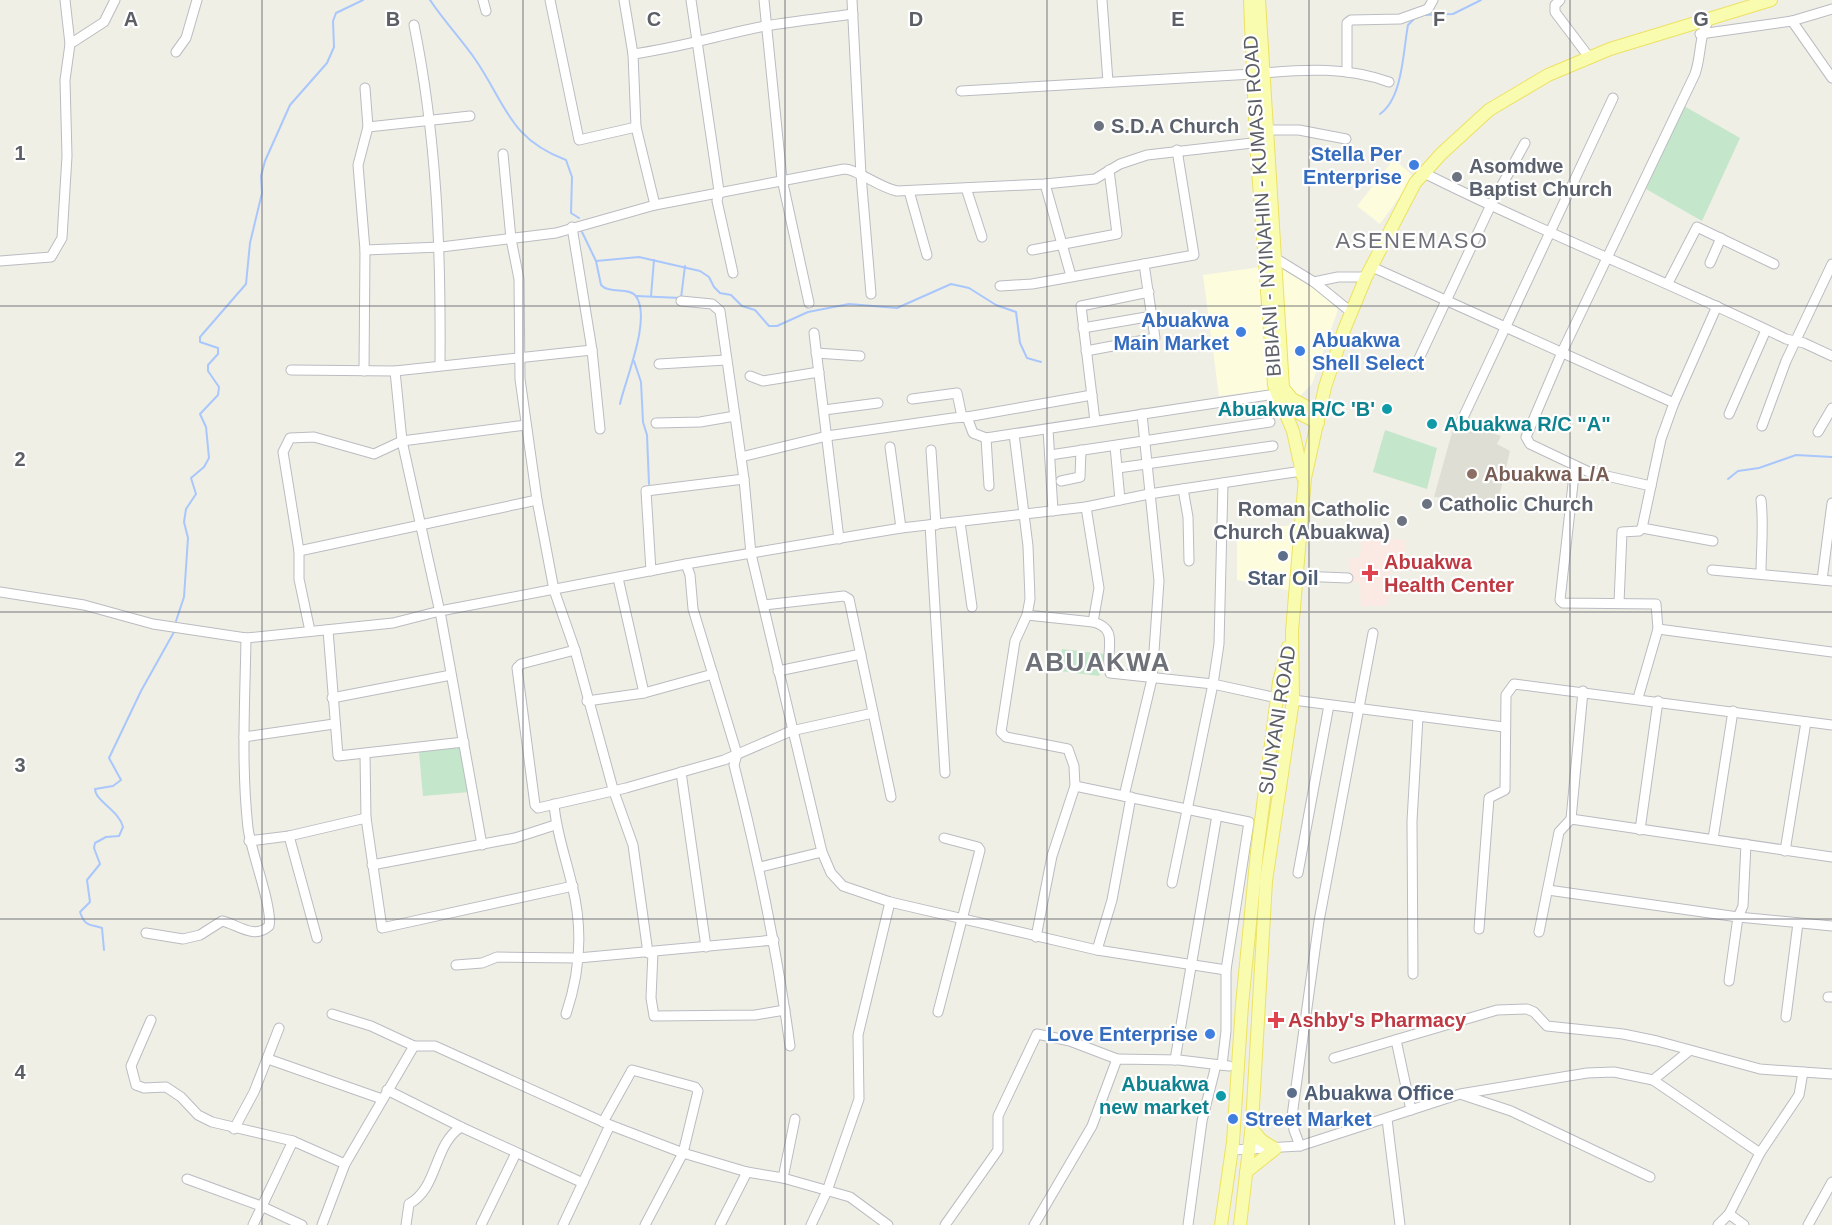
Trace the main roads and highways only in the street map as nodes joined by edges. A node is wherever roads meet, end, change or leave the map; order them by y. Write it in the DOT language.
graph roads {
  1 [pos="1250,0"];
  2 [pos="1259,0"];
  3 [pos="1771,0"];
  4 [pos="1258,73"];
  5 [pos="1263,138"];
  6 [pos="1324,393"];
  7 [pos="1278,399"];
  8 [pos="1300,404"];
  9 [pos="1319,419"];
  10 [pos="1303,477"];
  11 [pos="1292,631"];
  12 [pos="1252,1129"];
  13 [pos="1246,1172"];
  14 [pos="1221,1225"];
  15 [pos="1240,1225"];
  1 -- 4 [label="main road, BIBIANI - NYINAHIN - KUMASI ROAD"];
  2 -- 4 [label="main road, BIBIANI - NYINAHIN - KUMASI ROAD"];
  3 -- 6 [label="main road"];
  4 -- 5 [label="main road, BIBIANI - NYINAHIN - KUMASI ROAD"];
  5 -- 7 [label="main road, BIBIANI - NYINAHIN - KUMASI ROAD"];
  5 -- 8 [label="main road, BIBIANI - NYINAHIN - KUMASI ROAD"];
  6 -- 8 [label="main road"];
  6 -- 9 [label="main road"];
  7 -- 9 [label="main road, BIBIANI - NYINAHIN - KUMASI ROAD"];
  7 -- 10 [label="main road"];
  8 -- 9 [label="main road, BIBIANI - NYINAHIN - KUMASI ROAD"];
  9 -- 10 [label="main road"];
  10 -- 11 [label="main road"];
  11 -- 12 [label="main road, SUNYANI ROAD"];
  11 -- 14 [label="main road, SUNYANI ROAD"];
  12 -- 13 [label="main road, SUNYANI ROAD"];
  12 -- 13 [label="main road"];
  13 -- 15 [label="main road, SUNYANI ROAD"];
}
